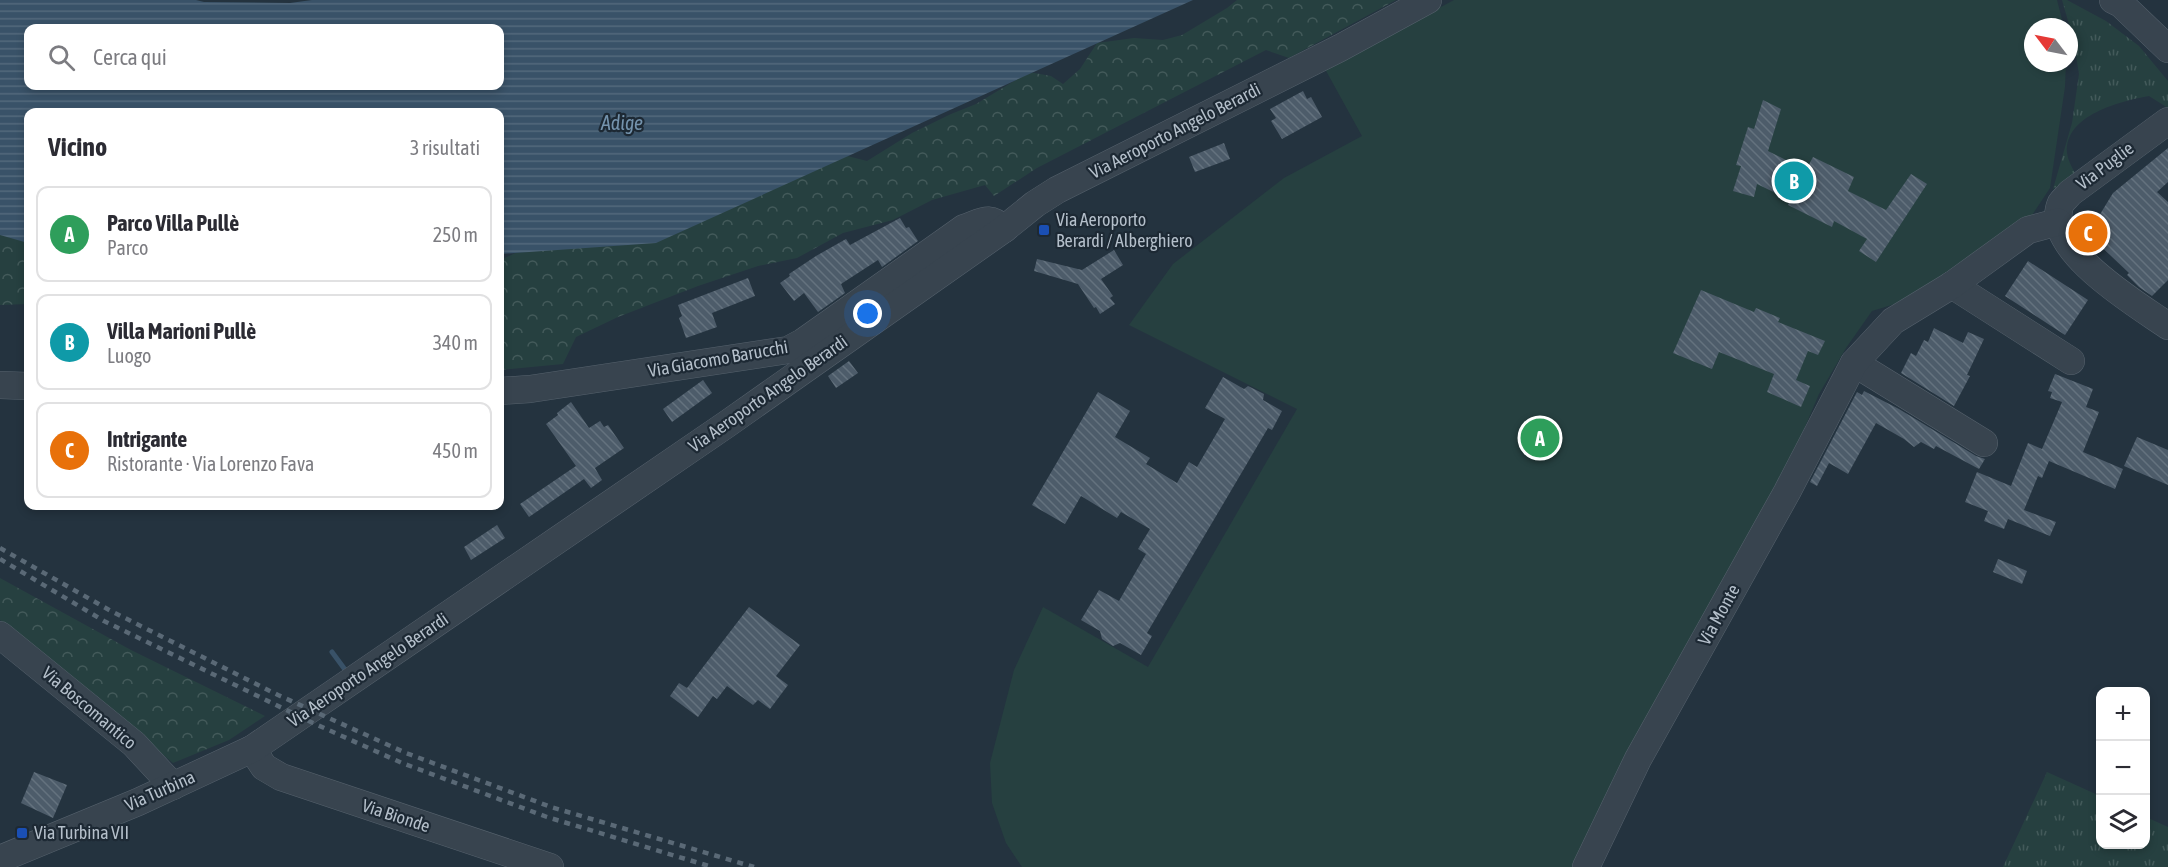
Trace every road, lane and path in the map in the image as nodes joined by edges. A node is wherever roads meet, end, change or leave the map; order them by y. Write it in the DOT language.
graph roads {
  1 [pos="1428,0"];
  2 [pos="2118,2"];
  3 [pos="2168,49"];
  4 [pos="2168,121"];
  5 [pos="2058,222"];
  6 [pos="1004,229"];
  7 [pos="1952,285"];
  8 [pos="2168,326"];
  9 [pos="2071,361"];
  10 [pos="1854,363"];
  11 [pos="0,385"];
  12 [pos="24,386"];
  13 [pos="504,391"];
  14 [pos="1984,443"];
  15 [pos="0,635"];
  16 [pos="252,749"];
  17 [pos="173,786"];
  18 [pos="0,859"];
  19 [pos="550,867"];
  20 [pos="1586,867"];
  1 -- 6 [label="street, Via Aeroporto Angelo Berardi"];
  2 -- 3 [label="street"];
  4 -- 5 [label="street, Via Puglie"];
  5 -- 7 [label="street, Via Monte"];
  5 -- 8 [label="street"];
  6 -- 13 [label="street, Via Giacomo Barucchi"];
  6 -- 16 [label="street, Via Aeroporto Angelo Berardi"];
  7 -- 9 [label="street"];
  7 -- 10 [label="street, Via Monte"];
  10 -- 14 [label="street"];
  10 -- 20 [label="street, Via Monte"];
  11 -- 12 [label="street"];
  15 -- 17 [label="street, Via Boscomantico"];
  16 -- 17 [label="street, Via Turbina"];
  16 -- 19 [label="street, Via Bionde"];
  17 -- 18 [label="street, Via Turbina"];
}
